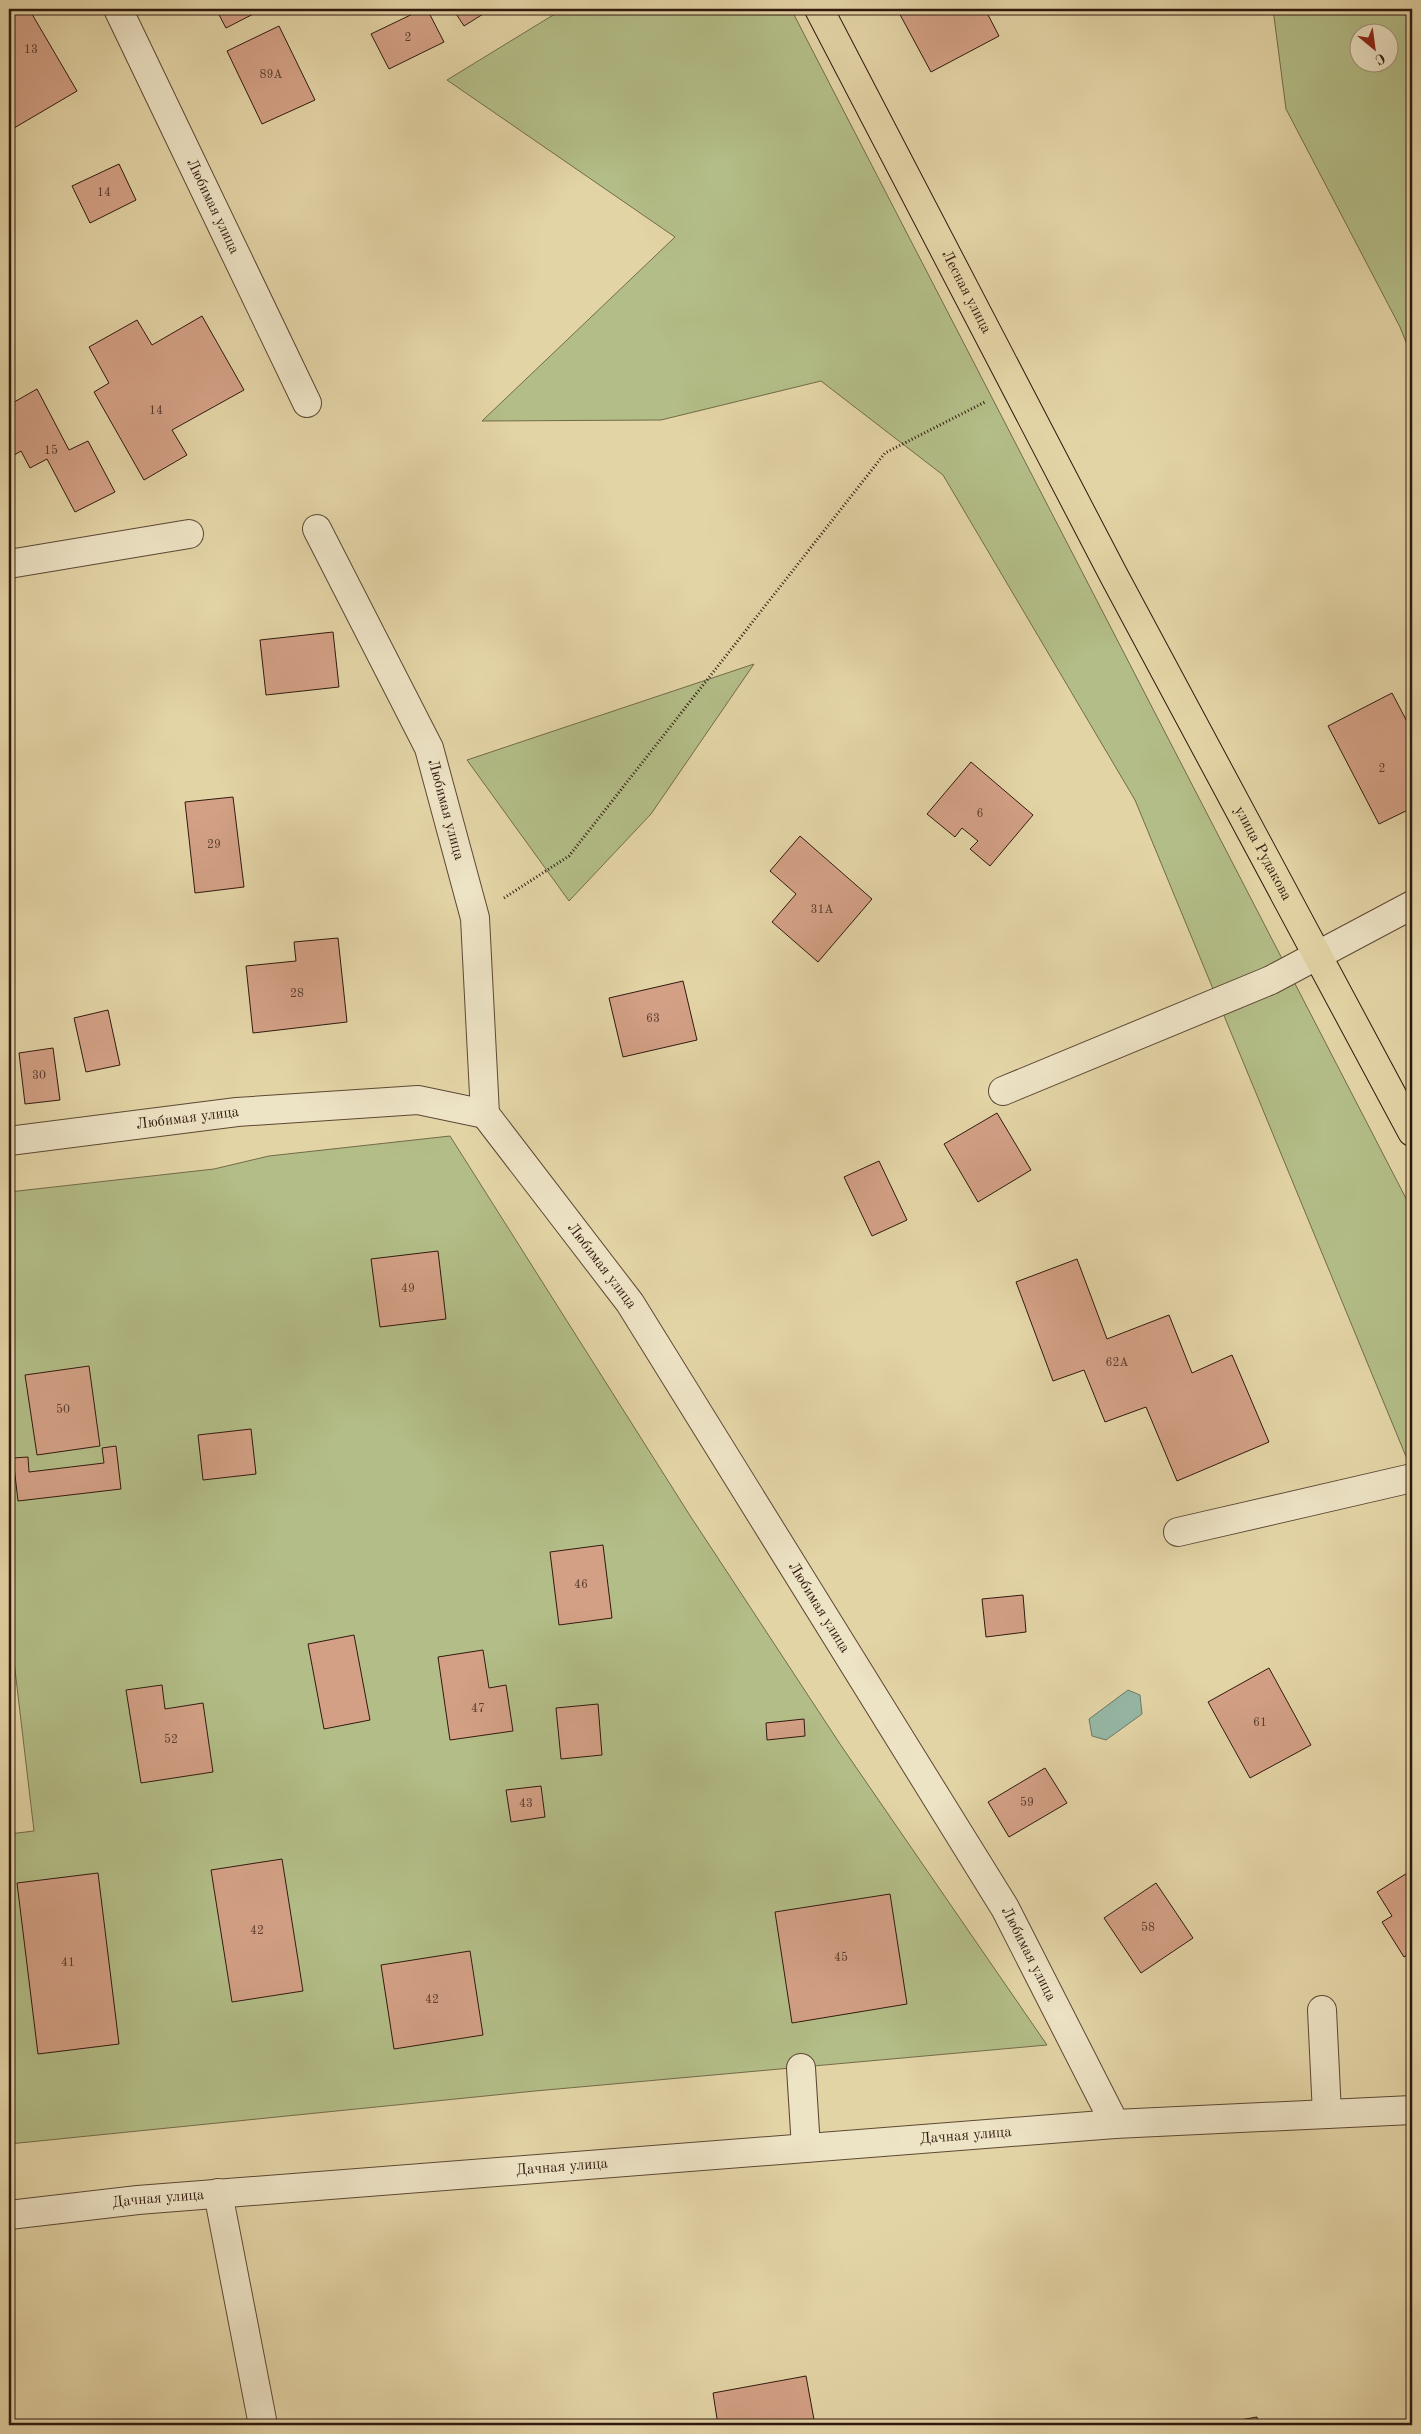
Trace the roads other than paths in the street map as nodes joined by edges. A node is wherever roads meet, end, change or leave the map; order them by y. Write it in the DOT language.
graph roads {
  1 [pos="118,9"];
  2 [pos="818,9"];
  3 [pos="307,403"];
  4 [pos="317,529"];
  5 [pos="189,534"];
  6 [pos="9,564"];
  7 [pos="1113,574"];
  8 [pos="1412,905"];
  9 [pos="1318,954"];
  10 [pos="1003,1091"];
  11 [pos="486,1114"];
  12 [pos="1412,1132"];
  13 [pos="9,1141"];
  14 [pos="1412,1478"];
  15 [pos="1178,1532"];
  16 [pos="1322,2010"];
  17 [pos="801,2068"];
  18 [pos="1412,2110"];
  19 [pos="1327,2114"];
  20 [pos="1115,2124"];
  21 [pos="806,2148"];
  22 [pos="218,2193"];
  23 [pos="9,2216"];
  24 [pos="264,2425"];
  1 -- 3 [label="street, Любимая улица"];
  2 -- 7 [label="main road, Лесная улица"];
  4 -- 11 [label="street, Любимая улица"];
  5 -- 6 [label="street"];
  7 -- 9 [label="main road, улица Рудакова"];
  8 -- 9 [label="street"];
  9 -- 10 [label="street"];
  9 -- 12 [label="main road, улица Рудакова"];
  11 -- 13 [label="street, Любимая улица"];
  11 -- 20 [label="street, Любимая улица"];
  14 -- 15 [label="street"];
  16 -- 19 [label="street"];
  17 -- 21 [label="street"];
  18 -- 19 [label="street, Дачная улица"];
  19 -- 20 [label="street, Дачная улица"];
  20 -- 21 [label="street, Дачная улица"];
  21 -- 22 [label="street, Дачная улица"];
  22 -- 23 [label="street, Дачная улица"];
  22 -- 24 [label="street"];
}
